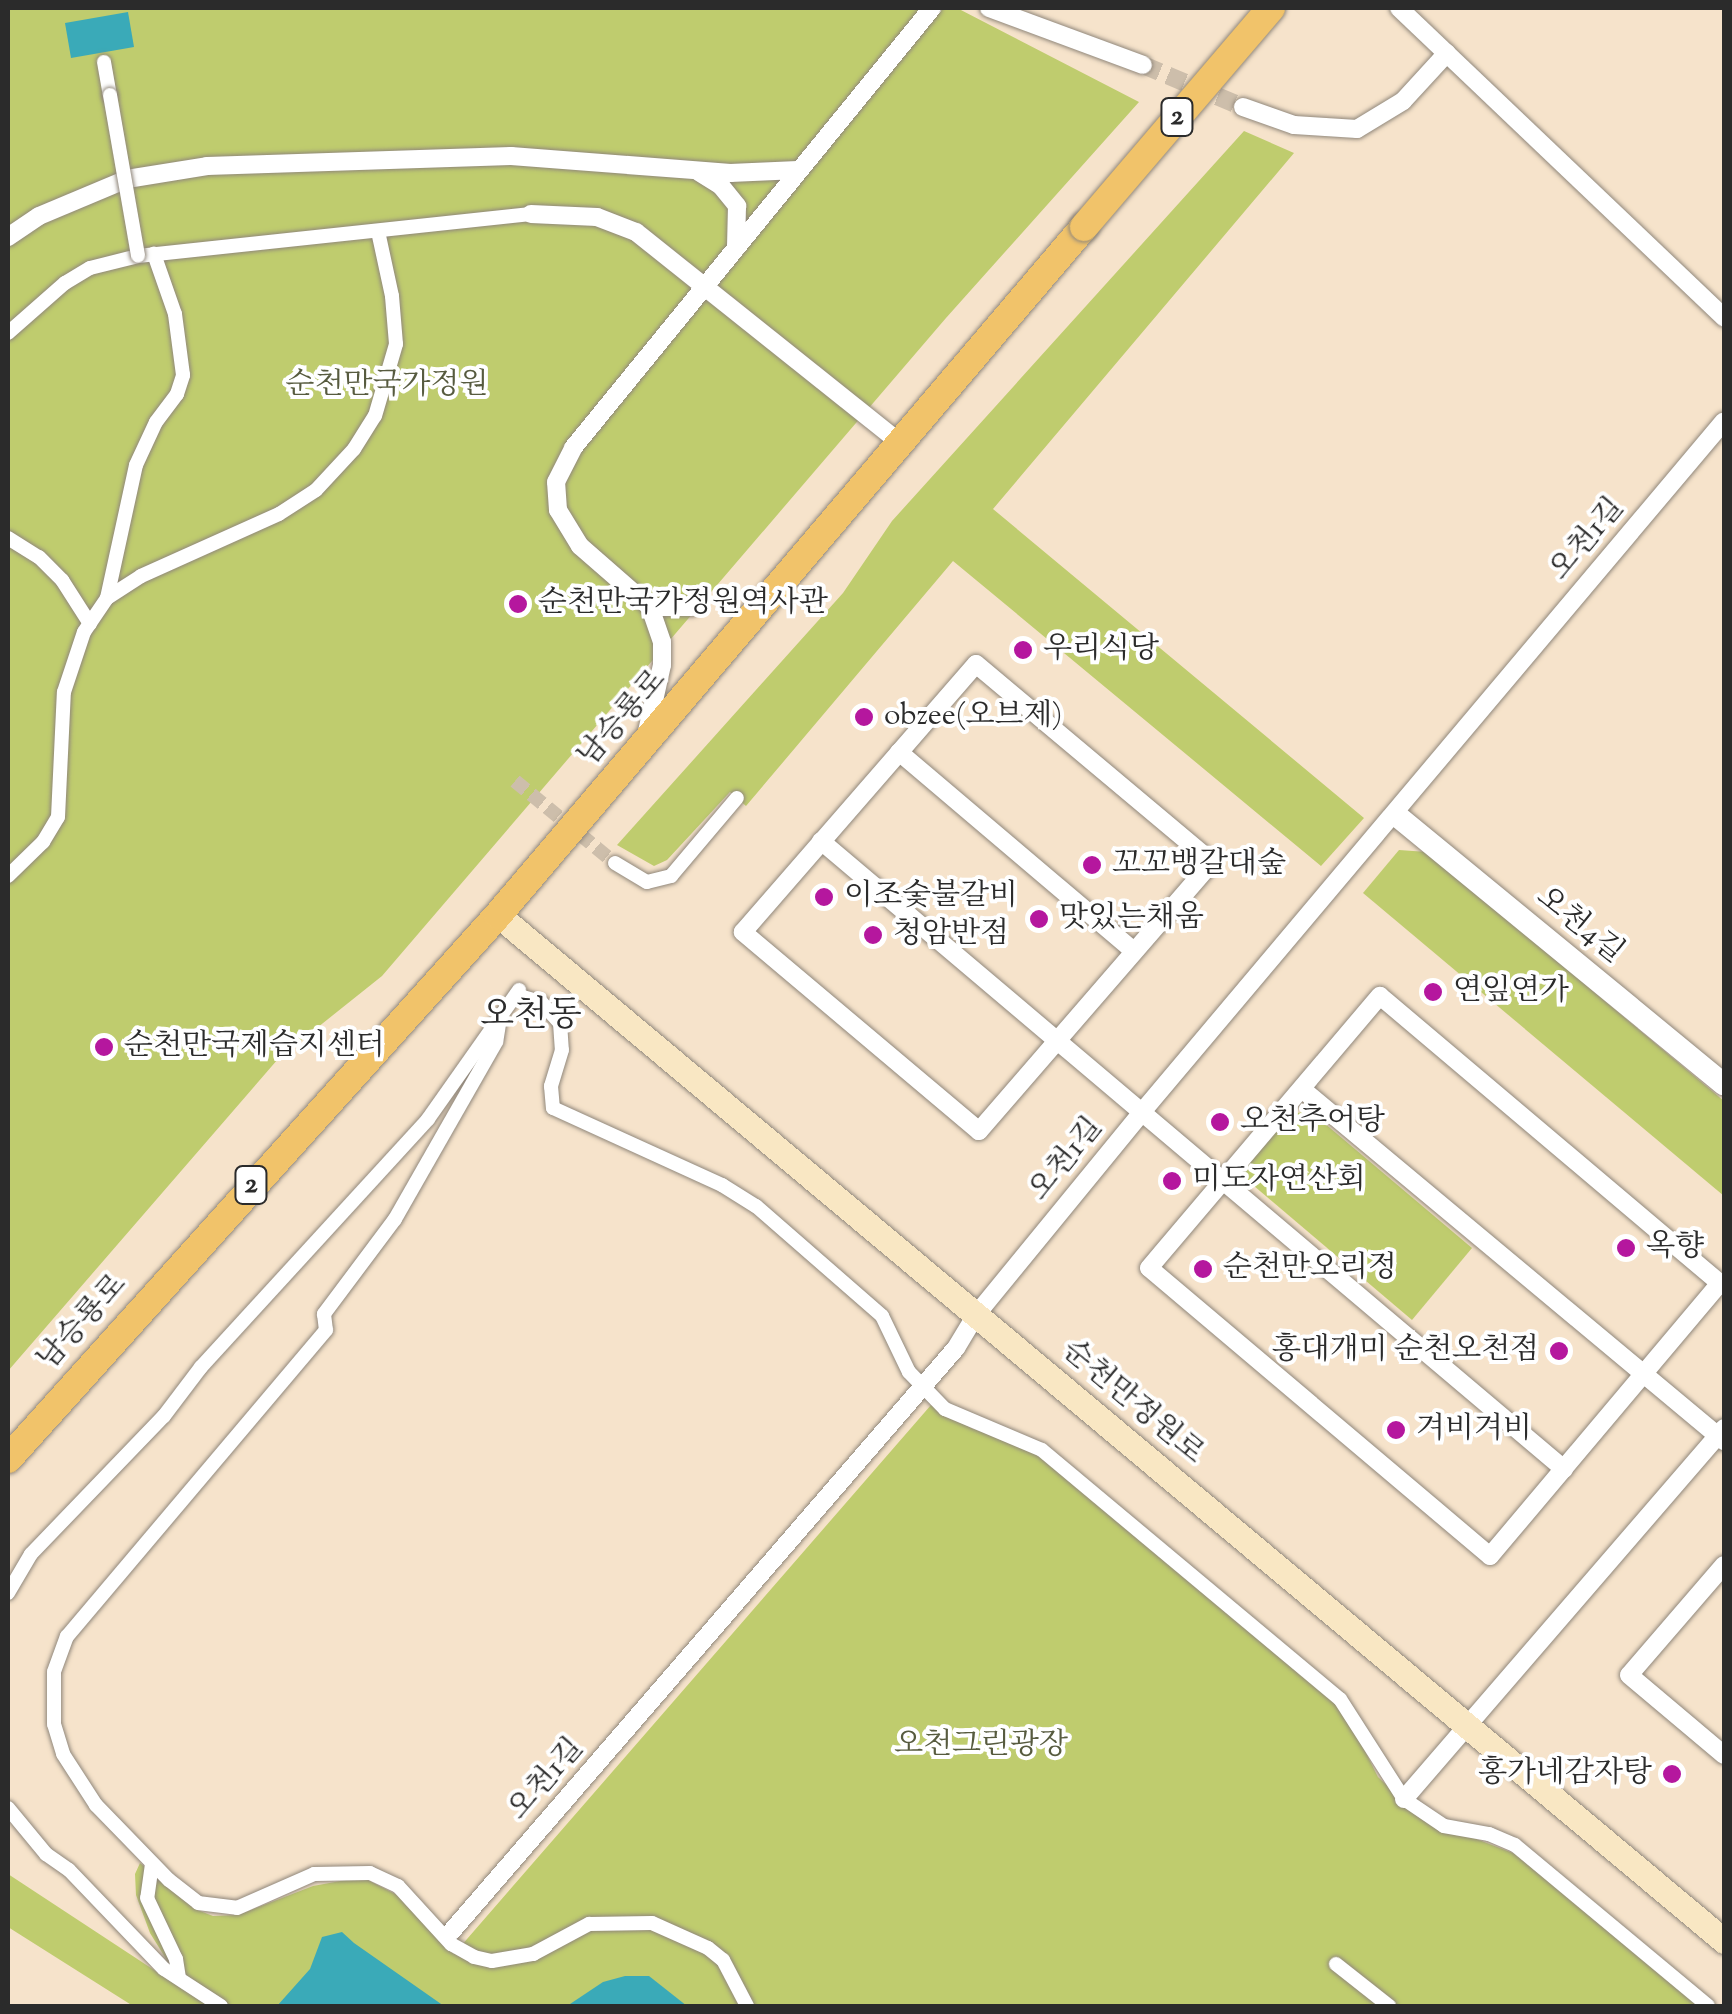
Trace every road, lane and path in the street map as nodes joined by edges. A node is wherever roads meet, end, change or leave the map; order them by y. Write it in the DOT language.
graph roads {
  1 [pos="932,8"];
  2 [pos="989,8"];
  3 [pos="1270,8"];
  4 [pos="1398,8"];
  5 [pos="1448,53"];
  6 [pos="104,62"];
  7 [pos="1143,65"];
  8 [pos="1243,106"];
  9 [pos="798,170"];
  10 [pos="697,171"];
  11 [pos="530,214"];
  12 [pos="378,231"];
  13 [pos="8,237"];
  14 [pos="736,248"];
  15 [pos="154,254"];
  16 [pos="138,256"];
  17 [pos="707,287"];
  18 [pos="1724,318"];
  19 [pos="8,333"];
  20 [pos="1724,422"];
  21 [pos="902,444"];
  22 [pos="8,538"];
  23 [pos="108,598"];
  24 [pos="650,607"];
  25 [pos="692,607"];
  26 [pos="90,624"];
  27 [pos="645,744"];
  28 [pos="899,752"];
  29 [pos="736,798"];
  30 [pos="1396,815"];
  31 [pos="821,841"];
  32 [pos="615,863"];
  33 [pos="8,876"];
  34 [pos="498,915"];
  35 [pos="1134,951"];
  36 [pos="500,1018"];
  37 [pos="1057,1040"];
  38 [pos="1724,1084"];
  39 [pos="1302,1089"];
  40 [pos="1142,1112"];
  41 [pos="1223,1181"];
  42 [pos="976,1315"];
  43 [pos="1645,1373"];
  44 [pos="921,1388"];
  45 [pos="1722,1435"];
  46 [pos="8,1459"];
  47 [pos="1564,1469"];
  48 [pos="1724,1564"];
  49 [pos="1709,1582"];
  50 [pos="8,1593"];
  51 [pos="1724,1595"];
  52 [pos="1465,1725"];
  53 [pos="1724,1755"];
  54 [pos="1404,1799"];
  55 [pos="8,1808"];
  56 [pos="152,1864"];
  57 [pos="452,1932"];
  58 [pos="1724,1941"];
  59 [pos="1336,1964"];
  60 [pos="179,1978"];
  61 [pos="222,2006"];
  62 [pos="747,2006"];
  63 [pos="1390,2006"];
  64 [pos="1708,2006"];
  1 -- 9 [label="street"];
  2 -- 7 [label="street"];
  3 -- 21 [label="main road, 남승룡로 / 2, bridge"];
  4 -- 5 [label="street"];
  5 -- 8 [label="street"];
  5 -- 18 [label="street"];
  6 -- 16 [label="street, bridge"];
  9 -- 10 [label="street"];
  9 -- 14 [label="street"];
  10 -- 13 [label="street"];
  10 -- 14 [label="street"];
  11 -- 12 [label="street"];
  11 -- 17 [label="street"];
  12 -- 15 [label="street"];
  12 -- 23 [label="street"];
  14 -- 17 [label="street"];
  15 -- 16 [label="street"];
  15 -- 23 [label="street"];
  16 -- 19 [label="street"];
  17 -- 21 [label="street"];
  17 -- 24 [label="street"];
  20 -- 30 [label="street, 오천1길"];
  21 -- 27 [label="main road, 남승룡로 / 2"];
  22 -- 26 [label="street"];
  23 -- 26 [label="street"];
  24 -- 25 [label="street"];
  24 -- 27 [label="street"];
  26 -- 33 [label="street"];
  27 -- 34 [label="main road, 남승룡로 / 2"];
  28 -- 31 [label="street"];
  28 -- 35 [label="street"];
  28 -- 35 [label="street"];
  29 -- 32 [label="street"];
  30 -- 38 [label="street, 오천4길"];
  30 -- 40 [label="street, 오천1길"];
  31 -- 37 [label="street"];
  31 -- 37 [label="street"];
  34 -- 42 [label="main road, 순천만정원로"];
  34 -- 46 [label="main road, 남승룡로 / 2"];
  35 -- 37 [label="street"];
  36 -- 44 [label="street"];
  36 -- 50 [label="street"];
  36 -- 56 [label="street"];
  37 -- 40 [label="street"];
  39 -- 41 [label="street"];
  39 -- 43 [label="street"];
  39 -- 43 [label="street"];
  40 -- 41 [label="street"];
  40 -- 42 [label="street, 오천1길"];
  41 -- 47 [label="street"];
  41 -- 47 [label="street"];
  42 -- 44 [label="street, 오천1길"];
  42 -- 52 [label="main road, 순천만정원로"];
  43 -- 45 [label="street"];
  43 -- 47 [label="street"];
  44 -- 54 [label="street"];
  44 -- 57 [label="street, 오천1길"];
  45 -- 52 [label="street"];
  48 -- 49 [label="street"];
  49 -- 51 [label="street"];
  49 -- 53 [label="street"];
  52 -- 54 [label="street"];
  52 -- 58 [label="main road, 순천만정원로"];
  54 -- 64 [label="street"];
  55 -- 60 [label="street"];
  56 -- 60 [label="street"];
  56 -- 62 [label="street"];
  59 -- 63 [label="street"];
  60 -- 61 [label="street"];
}
